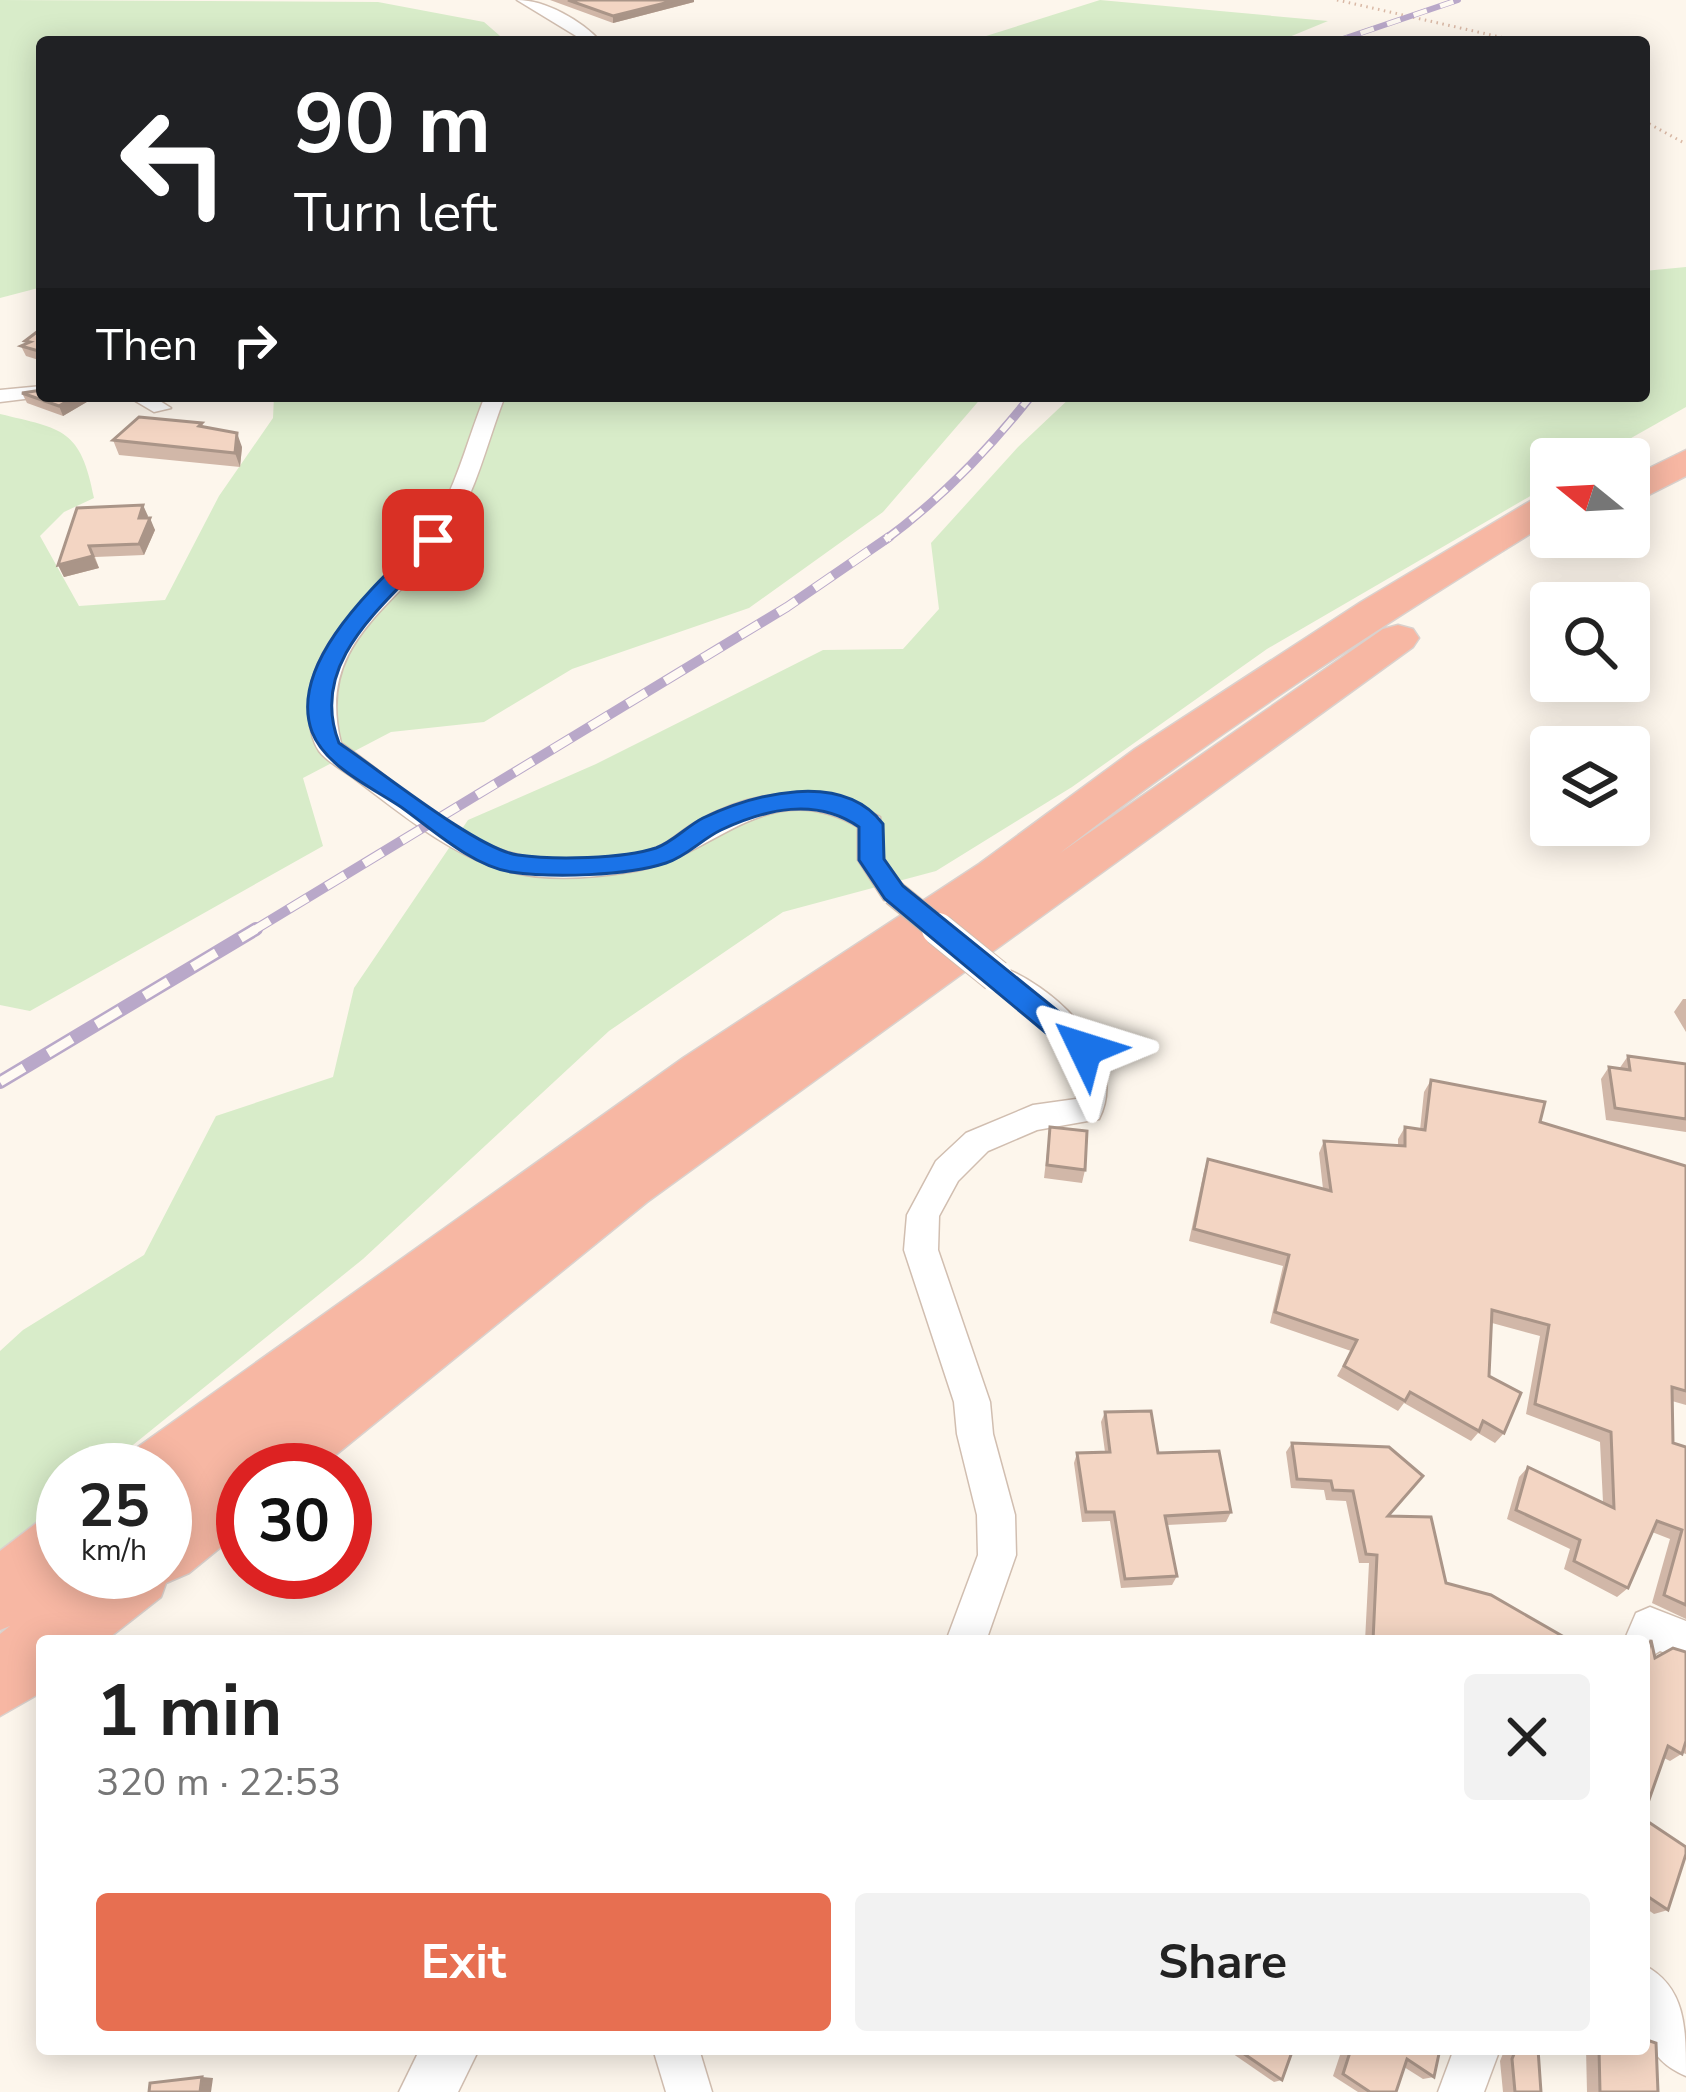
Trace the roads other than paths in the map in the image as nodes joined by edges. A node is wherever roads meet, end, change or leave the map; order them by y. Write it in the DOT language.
graph roads {
  1 [pos="524,0"];
  2 [pos="588,36"];
  3 [pos="36,393"];
  4 [pos="0,396"];
  5 [pos="150,402"];
  6 [pos="493,402"];
  7 [pos="160,407"];
  8 [pos="1686,428"];
  9 [pos="1650,448"];
  10 [pos="1686,461"];
  11 [pos="1650,482"];
  12 [pos="1530,518"];
  13 [pos="1530,555"];
  14 [pos="299,1443"];
  15 [pos="192,1447"];
  16 [pos="216,1508"];
  17 [pos="192,1528"];
  18 [pos="36,1566"];
  19 [pos="0,1595"];
  20 [pos="102,1599"];
  21 [pos="56,1635"];
  22 [pos="968,1635"];
  23 [pos="1646,1635"];
  24 [pos="1686,1641"];
  25 [pos="36,1651"];
  26 [pos="0,1679"];
  27 [pos="1650,2000"];
  28 [pos="1686,2048"];
  29 [pos="448,2055"];
  30 [pos="678,2055"];
  31 [pos="1475,2055"];
  32 [pos="427,2092"];
  33 [pos="689,2092"];
  34 [pos="1461,2092"];
  1 -- 2 [label="street"];
  3 -- 4 [label="street"];
  5 -- 7 [label="street"];
  6 -- 22 [label="street, bridge"];
  8 -- 9 [label="highway"];
  10 -- 11 [label="highway"];
  12 -- 15 [label="highway"];
  13 -- 14 [label="highway"];
  16 -- 17 [label="highway"];
  18 -- 19 [label="highway"];
  20 -- 21 [label="highway"];
  23 -- 24 [label="street"];
  25 -- 26 [label="highway"];
  27 -- 28 [label="street"];
  29 -- 32 [label="street"];
  30 -- 33 [label="street"];
  31 -- 34 [label="street"];
}
